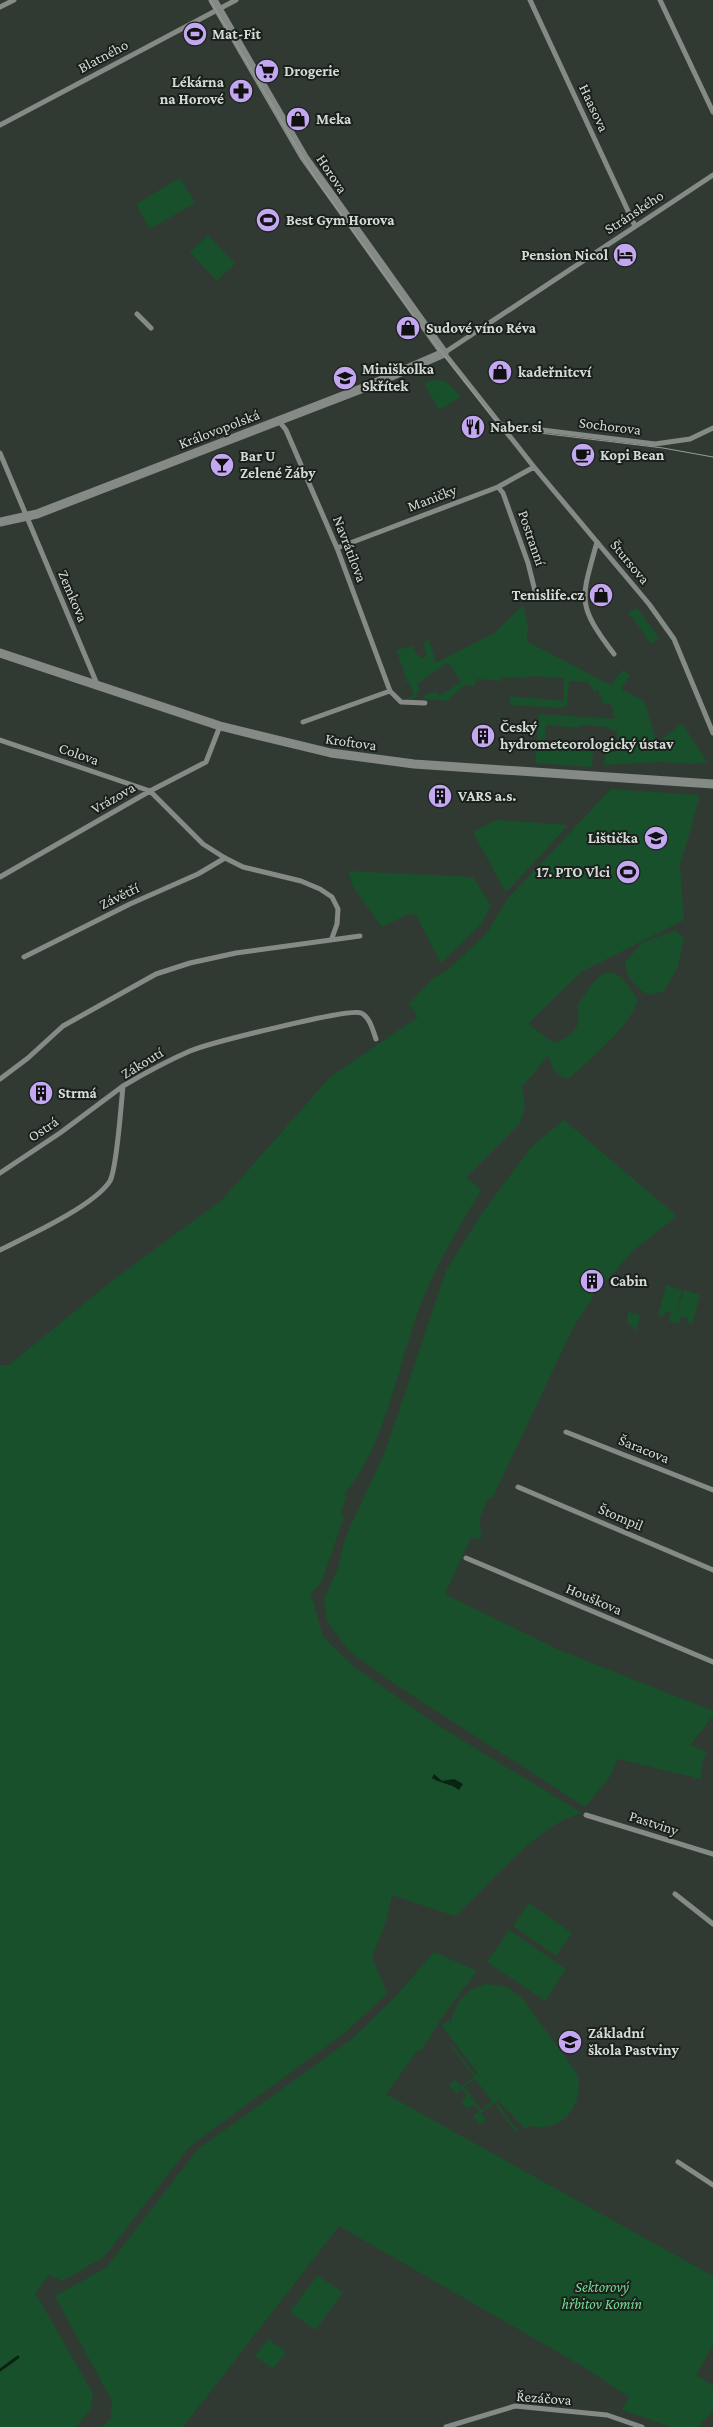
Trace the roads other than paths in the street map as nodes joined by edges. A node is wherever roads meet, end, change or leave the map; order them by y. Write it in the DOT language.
graph roads {
  1 [pos="14,0"];
  2 [pos="214,0"];
  3 [pos="236,0"];
  4 [pos="530,0"];
  5 [pos="660,0"];
  6 [pos="0,7"];
  7 [pos="218,9"];
  8 [pos="713,112"];
  9 [pos="0,125"];
  10 [pos="713,175"];
  11 [pos="635,226"];
  12 [pos="137,314"];
  13 [pos="151,328"];
  14 [pos="444,353"];
  15 [pos="279,421"];
  16 [pos="501,424"];
  17 [pos="713,428"];
  18 [pos="0,453"];
  19 [pos="534,467"];
  20 [pos="498,487"];
  21 [pos="27,517"];
  22 [pos="0,522"];
  23 [pos="596,542"];
  24 [pos="337,548"];
  25 [pos="537,599"];
  26 [pos="0,653"];
  27 [pos="614,654"];
  28 [pos="97,684"];
  29 [pos="390,691"];
  30 [pos="425,703"];
  31 [pos="303,722"];
  32 [pos="220,726"];
  33 [pos="713,733"];
  34 [pos="0,740"];
  35 [pos="713,784"];
  36 [pos="150,791"];
  37 [pos="225,858"];
  38 [pos="0,877"];
  39 [pos="360,936"];
  40 [pos="332,938"];
  41 [pos="24,957"];
  42 [pos="376,1039"];
  43 [pos="0,1079"];
  44 [pos="123,1086"];
  45 [pos="0,1173"];
  46 [pos="0,1250"];
  47 [pos="566,1432"];
  48 [pos="518,1487"];
  49 [pos="713,1490"];
  50 [pos="466,1558"];
  51 [pos="713,1570"];
  52 [pos="713,1662"];
  53 [pos="586,1815"];
  54 [pos="713,1854"];
  55 [pos="675,1894"];
  56 [pos="713,1924"];
  57 [pos="678,2162"];
  58 [pos="713,2185"];
  59 [pos="446,2427"];
  60 [pos="642,2427"];
  1 -- 6 [label="street"];
  2 -- 7 [label="street, Horova"];
  3 -- 7 [label="street, Blatného"];
  4 -- 11 [label="street, Haasova"];
  5 -- 8 [label="street"];
  7 -- 9 [label="street, Blatného"];
  7 -- 14 [label="street, Horova"];
  10 -- 11 [label="street, Stránského"];
  11 -- 14 [label="street, Stránského"];
  12 -- 13 [label="street"];
  14 -- 15 [label="street, Královopolská"];
  14 -- 16 [label="street, Štursova"];
  15 -- 21 [label="street, Královopolská"];
  15 -- 24 [label="street, Navrátilova"];
  16 -- 17 [label="street, Sochorova"];
  16 -- 19 [label="street, Štursova"];
  18 -- 21 [label="street, Zemkova"];
  19 -- 20 [label="street, Maničky"];
  19 -- 23 [label="street, Štursova"];
  20 -- 24 [label="street, Maničky"];
  20 -- 25 [label="street, Postranní"];
  21 -- 22 [label="street, Královopolská"];
  21 -- 28 [label="street, Zemkova"];
  23 -- 27 [label="street"];
  23 -- 33 [label="street, Štursova"];
  24 -- 29 [label="street, Navrátilova"];
  26 -- 28 [label="street, Kroftova"];
  28 -- 32 [label="street, Kroftova"];
  29 -- 30 [label="street"];
  29 -- 31 [label="street"];
  32 -- 35 [label="street, Kroftova"];
  32 -- 36 [label="street, Vrázova"];
  34 -- 36 [label="street, Colova"];
  36 -- 37 [label="street"];
  36 -- 38 [label="street, Vrázova"];
  37 -- 40 [label="street"];
  37 -- 41 [label="street, Závětří"];
  39 -- 40 [label="street"];
  40 -- 43 [label="street"];
  42 -- 44 [label="street, Zákoutí"];
  44 -- 45 [label="street, Ostrá"];
  44 -- 46 [label="street, Zákoutí"];
  47 -- 49 [label="street, Šaracova"];
  48 -- 51 [label="street, Štompil"];
  50 -- 52 [label="street, Houškova"];
  53 -- 54 [label="street, Pastviny"];
  55 -- 56 [label="street"];
  57 -- 58 [label="street"];
  59 -- 60 [label="street, Řezáčova"];
}
